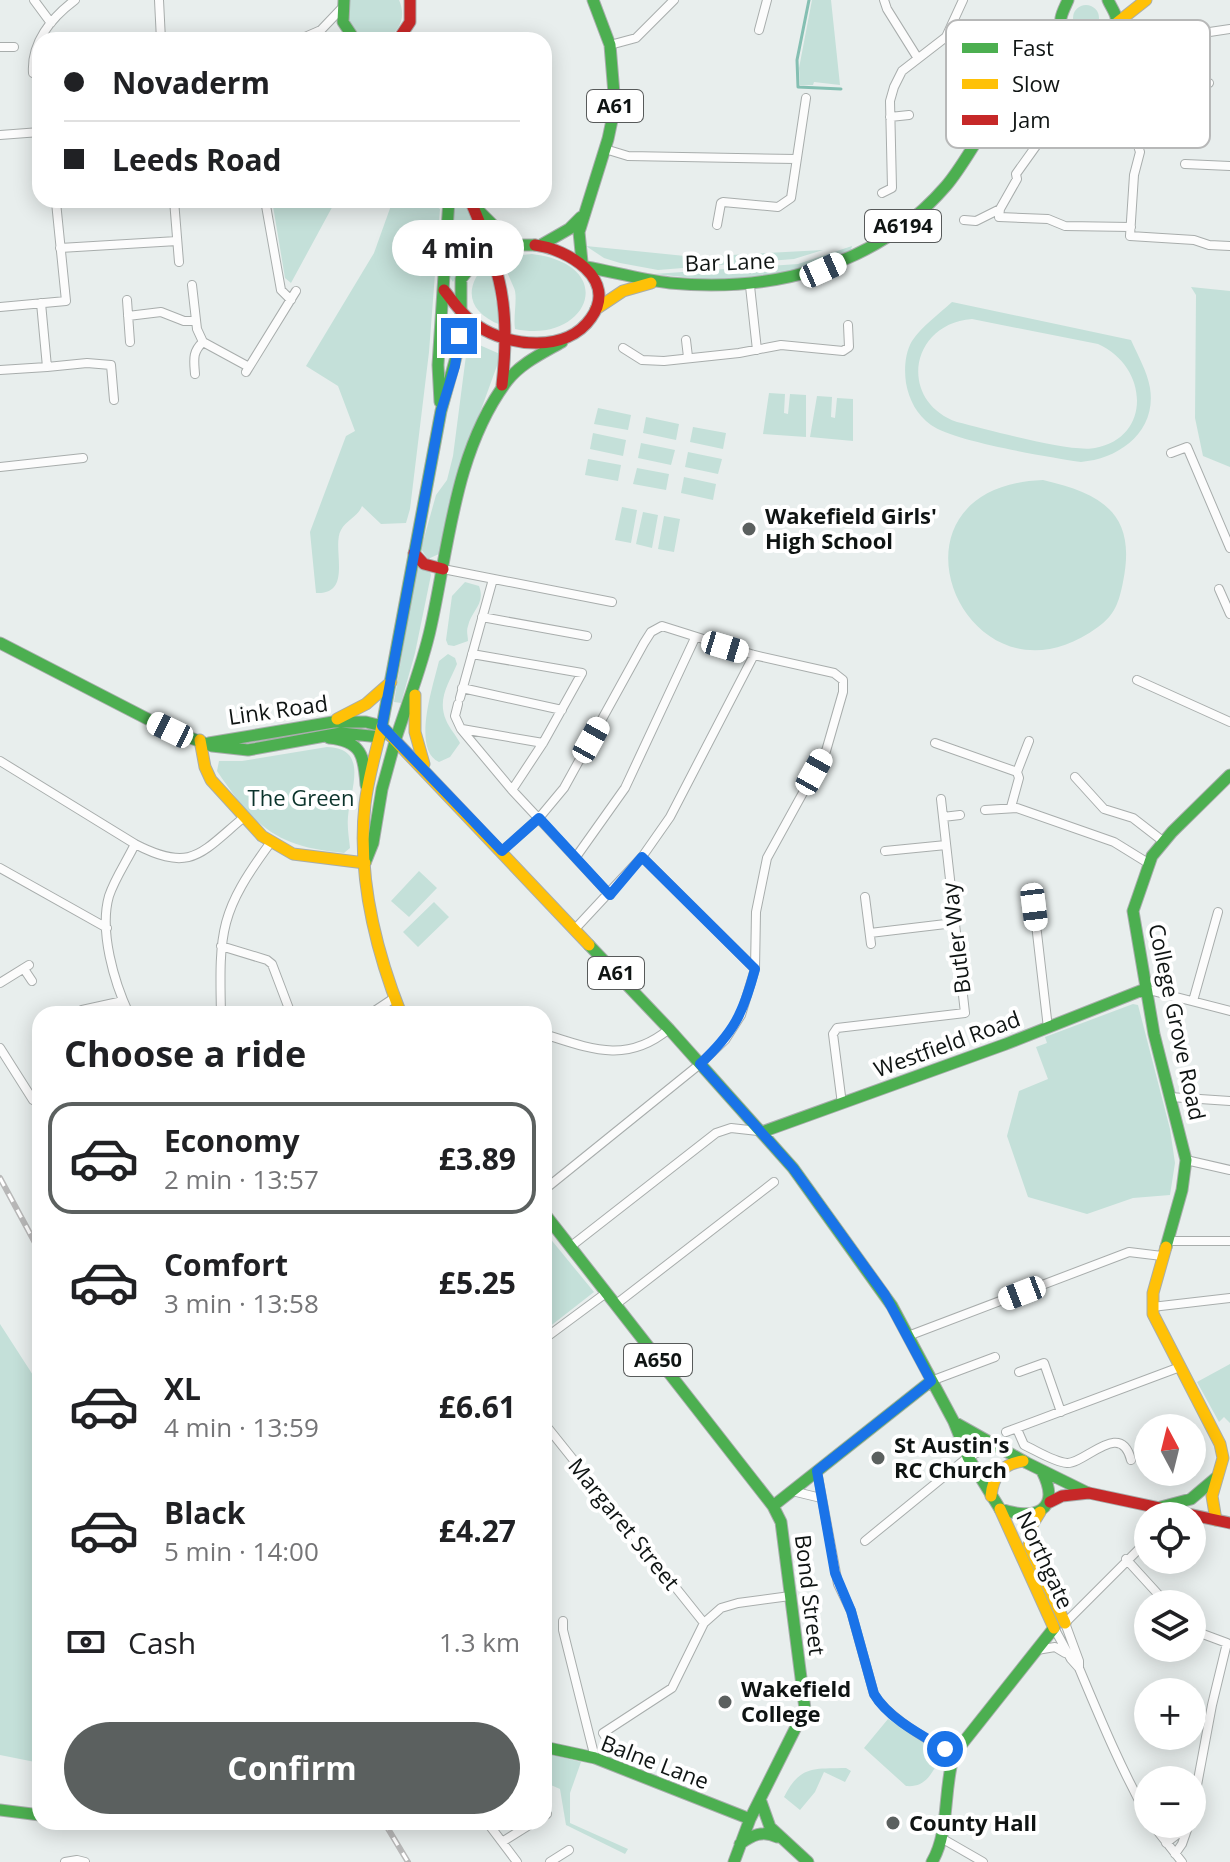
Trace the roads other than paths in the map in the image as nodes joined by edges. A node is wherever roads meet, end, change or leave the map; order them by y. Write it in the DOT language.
graph roads {
  1 [pos="34,0"];
  2 [pos="75,0"];
  3 [pos="159,0"];
  4 [pos="410,0"];
  5 [pos="593,0"];
  6 [pos="674,0"];
  7 [pos="767,0"];
  8 [pos="884,0"];
  9 [pos="963,0"];
  10 [pos="1068,0"];
  11 [pos="1108,0"];
  12 [pos="1146,0"];
  13 [pos="342,4"];
  14 [pos="411,20"];
  15 [pos="954,20"];
  16 [pos="1063,20"];
  17 [pos="1112,20"];
  18 [pos="1122,20"];
  19 [pos="51,23"];
  20 [pos="1230,29"];
  21 [pos="759,30"];
  22 [pos="45,32"];
  23 [pos="161,32"];
  24 [pos="317,32"];
  25 [pos="349,32"];
  26 [pos="406,32"];
  27 [pos="414,32"];
  28 [pos="1210,32"];
  29 [pos="946,37"];
  30 [pos="610,45"];
  31 [pos="0,47"];
  32 [pos="14,47"];
  33 [pos="917,57"];
  34 [pos="806,98"];
  35 [pos="909,115"];
  36 [pos="890,117"];
  37 [pos="32,133"];
  38 [pos="0,135"];
  39 [pos="974,148"];
  40 [pos="1035,148"];
  41 [pos="1139,148"];
  42 [pos="605,149"];
  43 [pos="796,159"];
  44 [pos="1185,164"];
  45 [pos="1230,166"];
  46 [pos="882,193"];
  47 [pos="57,208"];
  48 [pos="175,208"];
  49 [pos="266,208"];
  50 [pos="449,208"];
  51 [pos="474,208"];
  52 [pos="477,208"];
  53 [pos="1000,209"];
  54 [pos="586,212"];
  55 [pos="964,220"];
  56 [pos="717,225"];
  57 [pos="1131,227"];
  58 [pos="177,241"];
  59 [pos="517,243"];
  60 [pos="541,245"];
  61 [pos="1230,246"];
  62 [pos="60,248"];
  63 [pos="492,250"];
  64 [pos="179,262"];
  65 [pos="584,265"];
  66 [pos="659,282"];
  67 [pos="192,285"];
  68 [pos="750,286"];
  69 [pos="444,290"];
  70 [pos="127,300"];
  71 [pos="41,303"];
  72 [pos="0,307"];
  73 [pos="596,309"];
  74 [pos="463,312"];
  75 [pos="128,316"];
  76 [pos="196,321"];
  77 [pos="848,325"];
  78 [pos="574,334"];
  79 [pos="507,339"];
  80 [pos="686,340"];
  81 [pos="130,342"];
  82 [pos="203,342"];
  83 [pos="623,348"];
  84 [pos="757,350"];
  85 [pos="688,357"];
  86 [pos="47,367"];
  87 [pos="0,370"];
  88 [pos="195,374"];
  89 [pos="501,389"];
  90 [pos="114,400"];
  91 [pos="441,411"];
  92 [pos="1171,453"];
  93 [pos="83,458"];
  94 [pos="0,467"];
  95 [pos="1230,548"];
  96 [pos="414,553"];
  97 [pos="443,569"];
  98 [pos="493,579"];
  99 [pos="1219,589"];
  100 [pos="612,602"];
  101 [pos="1230,614"];
  102 [pos="482,617"];
  103 [pos="587,636"];
  104 [pos="695,638"];
  105 [pos="0,643"];
  106 [pos="472,654"];
  107 [pos="754,655"];
  108 [pos="417,678"];
  109 [pos="1137,680"];
  110 [pos="391,682"];
  111 [pos="460,697"];
  112 [pos="562,710"];
  113 [pos="332,721"];
  114 [pos="1230,722"];
  115 [pos="461,729"];
  116 [pos="381,732"];
  117 [pos="312,737"];
  118 [pos="396,738"];
  119 [pos="1029,741"];
  120 [pos="204,742"];
  121 [pos="543,743"];
  122 [pos="935,743"];
  123 [pos="0,761"];
  124 [pos="427,772"];
  125 [pos="1017,772"];
  126 [pos="1230,775"];
  127 [pos="1075,777"];
  128 [pos="512,790"];
  129 [pos="367,794"];
  130 [pos="941,799"];
  131 [pos="1011,807"];
  132 [pos="985,810"];
  133 [pos="960,815"];
  134 [pos="943,817"];
  135 [pos="243,818"];
  136 [pos="539,818"];
  137 [pos="271,842"];
  138 [pos="1164,842"];
  139 [pos="135,844"];
  140 [pos="946,845"];
  141 [pos="502,851"];
  142 [pos="885,851"];
  143 [pos="576,857"];
  144 [pos="642,857"];
  145 [pos="365,863"];
  146 [pos="1148,863"];
  147 [pos="0,868"];
  148 [pos="610,895"];
  149 [pos="865,897"];
  150 [pos="1034,907"];
  151 [pos="1218,912"];
  152 [pos="954,923"];
  153 [pos="107,928"];
  154 [pos="575,929"];
  155 [pos="870,933"];
  156 [pos="871,944"];
  157 [pos="221,946"];
  158 [pos="755,969"];
  159 [pos="32,981"];
  160 [pos="0,983"];
  161 [pos="1145,989"];
  162 [pos="394,998"];
  163 [pos="123,1001"];
  164 [pos="1193,1001"];
  165 [pos="105,1006"];
  166 [pos="125,1006"];
  167 [pos="221,1006"];
  168 [pos="288,1006"];
  169 [pos="382,1006"];
  170 [pos="398,1006"];
  171 [pos="1230,1011"];
  172 [pos="1048,1028"];
  173 [pos="669,1029"];
  174 [pos="552,1037"];
  175 [pos="0,1048"];
  176 [pos="700,1064"];
  177 [pos="1170,1097"];
  178 [pos="32,1098"];
  179 [pos="1230,1101"];
  180 [pos="842,1104"];
  181 [pos="762,1132"];
  182 [pos="1186,1160"];
  183 [pos="1230,1170"];
  184 [pos="774,1182"];
  185 [pos="552,1184"];
  186 [pos="552,1223"];
  187 [pos="1167,1241"];
  188 [pos="1230,1241"];
  189 [pos="570,1247"];
  190 [pos="1162,1256"];
  191 [pos="606,1293"];
  192 [pos="1230,1298"];
  193 [pos="615,1305"];
  194 [pos="1152,1307"];
  195 [pos="552,1333"];
  196 [pos="908,1336"];
  197 [pos="995,1357"];
  198 [pos="1180,1367"];
  199 [pos="1019,1372"];
  200 [pos="931,1381"];
  201 [pos="1061,1412"];
  202 [pos="954,1422"];
  203 [pos="1017,1429"];
  204 [pos="1006,1432"];
  205 [pos="552,1433"];
  206 [pos="996,1444"];
  207 [pos="968,1457"];
  208 [pos="1226,1458"];
  209 [pos="1131,1460"];
  210 [pos="1023,1461"];
  211 [pos="817,1471"];
  212 [pos="1042,1471"];
  213 [pos="1217,1477"];
  214 [pos="792,1491"];
  215 [pos="1089,1493"];
  216 [pos="991,1496"];
  217 [pos="821,1498"];
  218 [pos="1050,1502"];
  219 [pos="1180,1502"];
  220 [pos="1134,1503"];
  221 [pos="773,1506"];
  222 [pos="1000,1509"];
  223 [pos="1040,1512"];
  224 [pos="1206,1518"];
  225 [pos="1216,1520"];
  226 [pos="1230,1523"];
  227 [pos="632,1535"];
  228 [pos="865,1541"];
  229 [pos="624,1542"];
  230 [pos="1134,1552"];
  231 [pos="1126,1559"];
  232 [pos="1154,1590"];
  233 [pos="790,1596"];
  234 [pos="563,1621"];
  235 [pos="704,1623"];
  236 [pos="1059,1626"];
  237 [pos="1206,1635"];
  238 [pos="1228,1646"];
  239 [pos="1037,1650"];
  240 [pos="1071,1659"];
  241 [pos="1225,1665"];
  242 [pos="1079,1668"];
  243 [pos="611,1746"];
  244 [pos="552,1749"];
  245 [pos="954,1754"];
  246 [pos="595,1758"];
  247 [pos="1201,1766"];
  248 [pos="1134,1792"];
  249 [pos="760,1799"];
  250 [pos="0,1810"];
  251 [pos="32,1814"];
  252 [pos="750,1819"];
  253 [pos="493,1830"];
  254 [pos="521,1830"];
  255 [pos="1162,1838"];
  256 [pos="1172,1838"];
  257 [pos="1184,1838"];
  258 [pos="780,1839"];
  259 [pos="943,1839"];
  260 [pos="502,1842"];
  261 [pos="1166,1843"];
  262 [pos="740,1844"];
  263 [pos="569,1850"];
  264 [pos="1180,1860"];
  265 [pos="65,1862"];
  266 [pos="85,1862"];
  267 [pos="517,1862"];
  268 [pos="550,1862"];
  269 [pos="734,1862"];
  270 [pos="808,1862"];
  271 [pos="932,1862"];
  272 [pos="983,1862"];
  1 -- 19 [label="street"];
  2 -- 19 [label="street"];
  3 -- 23 [label="street"];
  4 -- 14 [label="main road"];
  5 -- 30 [label="main road, A61"];
  6 -- 30 [label="street"];
  7 -- 21 [label="street"];
  8 -- 33 [label="street"];
  9 -- 15 [label="street"];
  10 -- 16 [label="main road, A6194"];
  11 -- 17 [label="main road"];
  12 -- 18 [label="main road, A6194"];
  13 -- 24 [label="street"];
  13 -- 25 [label="main road"];
  14 -- 26 [label="main road"];
  14 -- 27 [label="main road"];
  19 -- 22 [label="street"];
  20 -- 28 [label="street"];
  29 -- 33 [label="street"];
  30 -- 42 [label="main road, A61"];
  31 -- 32 [label="street"];
  33 -- 36 [label="street"];
  34 -- 43 [label="street"];
  35 -- 36 [label="street"];
  36 -- 46 [label="street"];
  37 -- 38 [label="street"];
  39 -- 68 [label="main road, Bar Lane / A6194"];
  40 -- 53 [label="street"];
  41 -- 57 [label="street"];
  42 -- 43 [label="street"];
  42 -- 54 [label="main road, A61"];
  43 -- 56 [label="street"];
  44 -- 45 [label="street"];
  47 -- 62 [label="street"];
  48 -- 58 [label="street"];
  49 -- 82 [label="street"];
  50 -- 69 [label="main road"];
  51 -- 63 [label="main road"];
  52 -- 59 [label="main road"];
  53 -- 55 [label="street"];
  53 -- 57 [label="street"];
  54 -- 60 [label="main road"];
  54 -- 65 [label="main road, A61"];
  57 -- 61 [label="street"];
  58 -- 62 [label="street"];
  58 -- 64 [label="street"];
  59 -- 60 [label="main road, Bar Lane"];
  59 -- 63 [label="main road"];
  60 -- 65 [label="main road, Bar Lane"];
  62 -- 71 [label="street"];
  63 -- 74 [label="main road"];
  63 -- 79 [label="main road"];
  65 -- 66 [label="main road, Bar Lane / A6194"];
  65 -- 73 [label="main road, A61"];
  66 -- 68 [label="main road, Bar Lane / A6194"];
  66 -- 73 [label="main road, Bar Lane / A6194"];
  67 -- 76 [label="street"];
  68 -- 84 [label="street"];
  69 -- 74 [label="main road"];
  69 -- 91 [label="main road"];
  70 -- 75 [label="street"];
  71 -- 72 [label="street"];
  71 -- 86 [label="street"];
  73 -- 78 [label="main road, Bar Lane"];
  74 -- 79 [label="main road"];
  74 -- 91 [label="main road"];
  75 -- 76 [label="street"];
  75 -- 81 [label="street"];
  76 -- 82 [label="street"];
  77 -- 84 [label="street"];
  78 -- 79 [label="main road"];
  78 -- 89 [label="main road, Bar Lane"];
  79 -- 89 [label="main road"];
  80 -- 85 [label="street"];
  82 -- 88 [label="street"];
  83 -- 85 [label="street"];
  84 -- 85 [label="street"];
  86 -- 87 [label="street"];
  86 -- 90 [label="street"];
  89 -- 97 [label="main road"];
  91 -- 96 [label="main road"];
  92 -- 95 [label="street"];
  93 -- 94 [label="street"];
  96 -- 97 [label="main road"];
  96 -- 110 [label="main road"];
  97 -- 98 [label="street"];
  97 -- 108 [label="main road"];
  98 -- 100 [label="street"];
  98 -- 102 [label="street"];
  99 -- 101 [label="street"];
  102 -- 103 [label="street"];
  102 -- 106 [label="street"];
  104 -- 107 [label="street"];
  104 -- 136 [label="street"];
  104 -- 143 [label="street"];
  105 -- 120 [label="main road"];
  106 -- 111 [label="street"];
  106 -- 112 [label="street"];
  107 -- 144 [label="street"];
  107 -- 158 [label="street"];
  108 -- 118 [label="main road"];
  108 -- 124 [label="main road"];
  109 -- 114 [label="street"];
  110 -- 113 [label="main road"];
  110 -- 116 [label="main road"];
  111 -- 112 [label="street"];
  111 -- 115 [label="street"];
  112 -- 121 [label="street"];
  113 -- 116 [label="main road, Link Road"];
  113 -- 120 [label="main road, Link Road"];
  115 -- 121 [label="street"];
  115 -- 128 [label="street"];
  116 -- 117 [label="main road, Link Road"];
  116 -- 118 [label="main road, A61"];
  116 -- 129 [label="main road"];
  117 -- 120 [label="main road, Link Road"];
  117 -- 129 [label="main road"];
  118 -- 124 [label="main road, A61"];
  118 -- 145 [label="main road"];
  119 -- 125 [label="street"];
  120 -- 135 [label="main road"];
  121 -- 128 [label="street"];
  122 -- 125 [label="street"];
  123 -- 139 [label="street"];
  124 -- 141 [label="main road, A61"];
  125 -- 131 [label="street"];
  126 -- 138 [label="main road, College Grove Road"];
  127 -- 138 [label="street"];
  128 -- 136 [label="street"];
  129 -- 145 [label="main road"];
  130 -- 134 [label="street, Butler Way"];
  131 -- 132 [label="street"];
  131 -- 146 [label="street"];
  133 -- 134 [label="street"];
  134 -- 140 [label="street, Butler Way"];
  135 -- 137 [label="main road"];
  135 -- 139 [label="street"];
  136 -- 141 [label="street"];
  136 -- 143 [label="street"];
  137 -- 145 [label="main road"];
  137 -- 157 [label="street"];
  138 -- 146 [label="main road, College Grove Road"];
  139 -- 153 [label="street"];
  140 -- 142 [label="street"];
  140 -- 152 [label="street, Butler Way"];
  141 -- 154 [label="main road, A61"];
  143 -- 148 [label="street"];
  144 -- 148 [label="street"];
  144 -- 158 [label="street"];
  145 -- 162 [label="main road"];
  146 -- 161 [label="main road, College Grove Road"];
  147 -- 153 [label="street"];
  148 -- 154 [label="street"];
  149 -- 155 [label="street"];
  150 -- 172 [label="street"];
  151 -- 164 [label="street"];
  152 -- 155 [label="street"];
  152 -- 180 [label="street, Butler Way"];
  153 -- 163 [label="street"];
  154 -- 173 [label="main road, A61"];
  155 -- 156 [label="street"];
  157 -- 167 [label="street"];
  157 -- 168 [label="street"];
  158 -- 176 [label="street"];
  159 -- 160 [label="street"];
  161 -- 164 [label="street"];
  161 -- 172 [label="main road, Westfield Road"];
  161 -- 177 [label="main road, College Grove Road"];
  162 -- 169 [label="street"];
  162 -- 170 [label="main road"];
  163 -- 165 [label="street"];
  163 -- 166 [label="street"];
  164 -- 171 [label="street"];
  172 -- 180 [label="main road, Westfield Road"];
  173 -- 174 [label="street"];
  173 -- 176 [label="main road, A61"];
  175 -- 178 [label="street"];
  176 -- 181 [label="main road, A61"];
  176 -- 185 [label="street"];
  177 -- 179 [label="street"];
  177 -- 182 [label="main road, College Grove Road"];
  180 -- 181 [label="main road, Westfield Road"];
  181 -- 189 [label="street"];
  181 -- 196 [label="main road, Northgate / A61"];
  182 -- 183 [label="street"];
  182 -- 187 [label="main road, College Grove Road"];
  184 -- 193 [label="street"];
  186 -- 189 [label="main road, A650"];
  187 -- 188 [label="street"];
  187 -- 190 [label="main road, College Grove Road"];
  189 -- 191 [label="main road, A650"];
  190 -- 194 [label="main road, College Grove Road"];
  190 -- 196 [label="street"];
  191 -- 193 [label="main road, A650"];
  191 -- 195 [label="street"];
  192 -- 194 [label="street"];
  193 -- 221 [label="main road, A650"];
  194 -- 198 [label="main road"];
  196 -- 200 [label="main road, Northgate / A61"];
  197 -- 200 [label="street"];
  198 -- 201 [label="street"];
  198 -- 208 [label="main road"];
  199 -- 201 [label="street"];
  200 -- 202 [label="main road, Northgate / A61"];
  200 -- 211 [label="main road"];
  201 -- 203 [label="street"];
  202 -- 206 [label="main road"];
  202 -- 207 [label="main road, Northgate / A61"];
  203 -- 204 [label="street"];
  203 -- 209 [label="street"];
  205 -- 227 [label="street, Margaret Street"];
  206 -- 207 [label="street"];
  206 -- 210 [label="main road"];
  207 -- 216 [label="main road, Northgate / A61"];
  207 -- 228 [label="street"];
  208 -- 213 [label="main road"];
  210 -- 212 [label="main road"];
  210 -- 216 [label="main road"];
  211 -- 214 [label="main road"];
  211 -- 217 [label="street"];
  212 -- 215 [label="main road"];
  212 -- 218 [label="main road"];
  213 -- 219 [label="main road"];
  213 -- 225 [label="main road"];
  214 -- 217 [label="street"];
  214 -- 221 [label="main road"];
  215 -- 218 [label="main road"];
  215 -- 220 [label="main road"];
  216 -- 222 [label="main road, A61"];
  217 -- 245 [label="street"];
  218 -- 223 [label="main road"];
  221 -- 233 [label="main road, Bond Street / A650"];
  222 -- 223 [label="main road"];
  222 -- 236 [label="main road, Northgate"];
  223 -- 236 [label="main road, Northgate"];
  224 -- 225 [label="main road"];
  225 -- 226 [label="main road"];
  227 -- 229 [label="street"];
  227 -- 235 [label="street, Margaret Street"];
  230 -- 231 [label="street"];
  231 -- 232 [label="street"];
  231 -- 236 [label="street"];
  233 -- 235 [label="street"];
  233 -- 249 [label="main road, Bond Street / A650"];
  234 -- 246 [label="street"];
  235 -- 243 [label="street"];
  236 -- 239 [label="main road"];
  236 -- 240 [label="street, Northgate"];
  236 -- 242 [label="street, Northgate"];
  237 -- 238 [label="street"];
  238 -- 241 [label="street"];
  239 -- 240 [label="street"];
  239 -- 245 [label="main road"];
  240 -- 242 [label="street, Northgate"];
  241 -- 247 [label="street"];
  242 -- 248 [label="street, Northgate"];
  244 -- 246 [label="main road, Balne Lane"];
  245 -- 259 [label="main road"];
  246 -- 252 [label="main road, Balne Lane"];
  249 -- 252 [label="main road, A650"];
  249 -- 258 [label="main road"];
  250 -- 251 [label="main road"];
  252 -- 262 [label="main road, A650"];
  253 -- 260 [label="street"];
  254 -- 260 [label="street"];
  255 -- 261 [label="street"];
  256 -- 261 [label="street"];
  257 -- 264 [label="street"];
  258 -- 262 [label="main road"];
  258 -- 270 [label="main road"];
  259 -- 271 [label="main road"];
  259 -- 272 [label="street"];
  260 -- 267 [label="street"];
  261 -- 264 [label="street"];
  262 -- 269 [label="main road, A650"];
  263 -- 268 [label="street"];
  265 -- 266 [label="street"];
}
